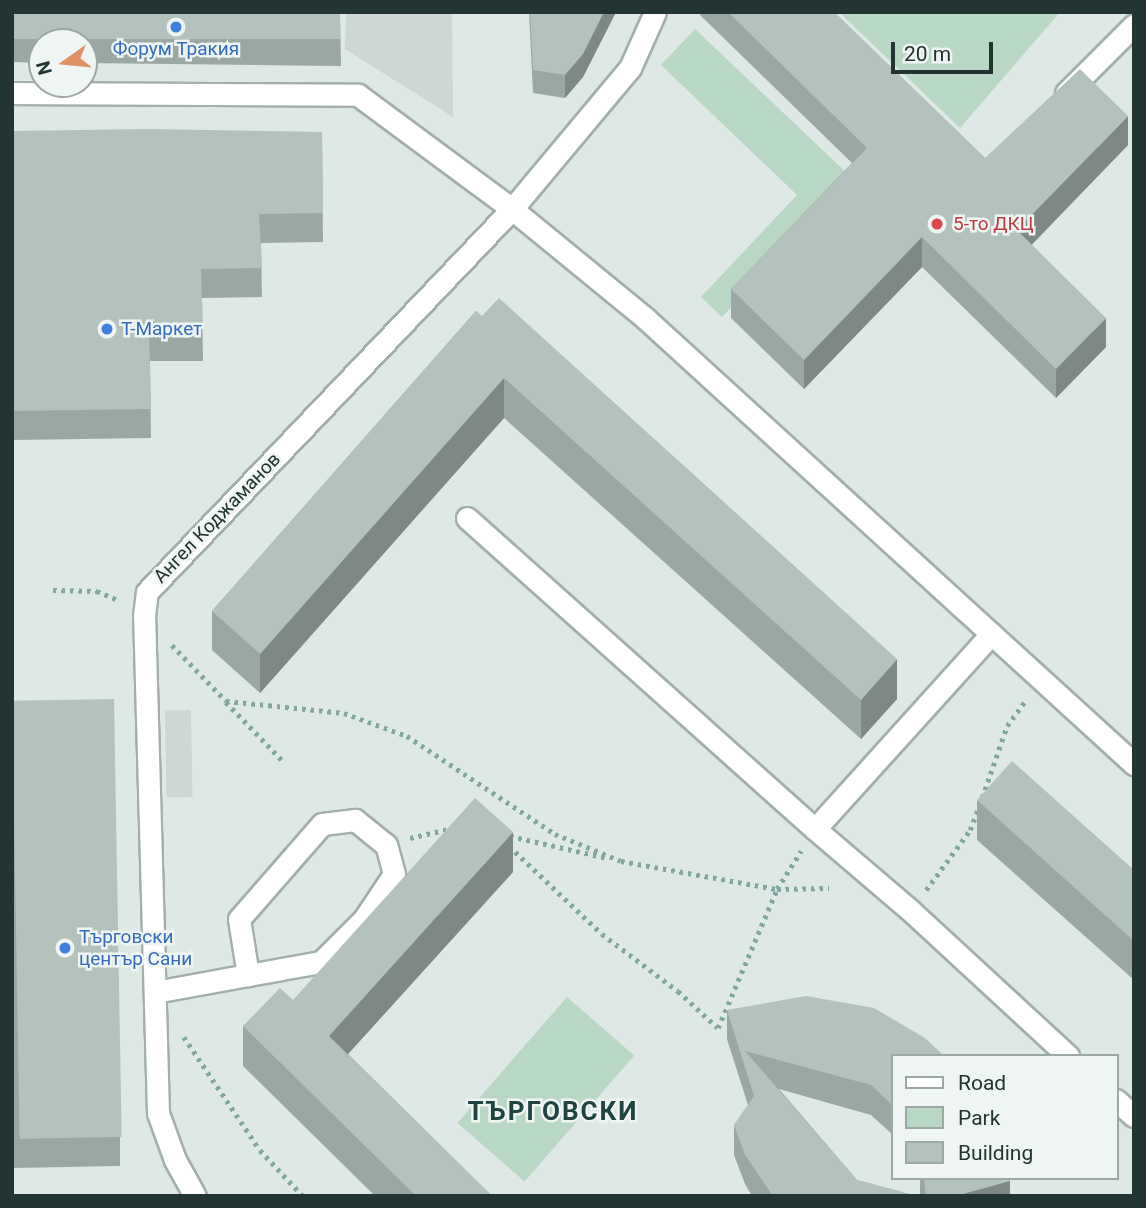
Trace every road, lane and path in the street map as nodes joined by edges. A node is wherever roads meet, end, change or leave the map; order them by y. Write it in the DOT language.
graph roads {
  1 [pos="656,12"];
  2 [pos="1134,25"];
  3 [pos="12,93"];
  4 [pos="1048,111"];
  5 [pos="512,209"];
  6 [pos="467,518"];
  7 [pos="53,590"];
  8 [pos="144,616"];
  9 [pos="991,634"];
  10 [pos="1041,680"];
  11 [pos="226,701"];
  12 [pos="282,760"];
  13 [pos="1134,764"];
  14 [pos="461,828"];
  15 [pos="815,829"];
  16 [pos="507,835"];
  17 [pos="504,841"];
  18 [pos="386,845"];
  19 [pos="621,861"];
  20 [pos="777,888"];
  21 [pos="829,888"];
  22 [pos="911,911"];
  23 [pos="248,975"];
  24 [pos="155,992"];
  25 [pos="1066,1054"];
  26 [pos="1118,1102"];
  27 [pos="1134,1116"];
  28 [pos="195,1196"];
  29 [pos="303,1196"];
  1 -- 5 [label="street, Ангел Коджаманов"];
  2 -- 4 [label="street"];
  3 -- 5 [label="street"];
  5 -- 8 [label="street, Ангел Коджаманов"];
  5 -- 9 [label="street"];
  6 -- 15 [label="street"];
  7 -- 8 [label="path"];
  8 -- 11 [label="path"];
  8 -- 24 [label="street, Ангел Коджаманов"];
  9 -- 10 [label="street"];
  9 -- 15 [label="street"];
  10 -- 13 [label="street"];
  10 -- 22 [label="path"];
  11 -- 12 [label="path"];
  11 -- 19 [label="path"];
  14 -- 18 [label="path"];
  15 -- 20 [label="path"];
  15 -- 22 [label="street"];
  16 -- 19 [label="path"];
  17 -- 20 [label="path"];
  18 -- 23 [label="street"];
  18 -- 23 [label="street"];
  19 -- 20 [label="path"];
  20 -- 21 [label="path"];
  22 -- 25 [label="street"];
  23 -- 24 [label="street"];
  24 -- 28 [label="street, Ангел Коджаманов"];
  24 -- 29 [label="path"];
  26 -- 27 [label="street"];
}
